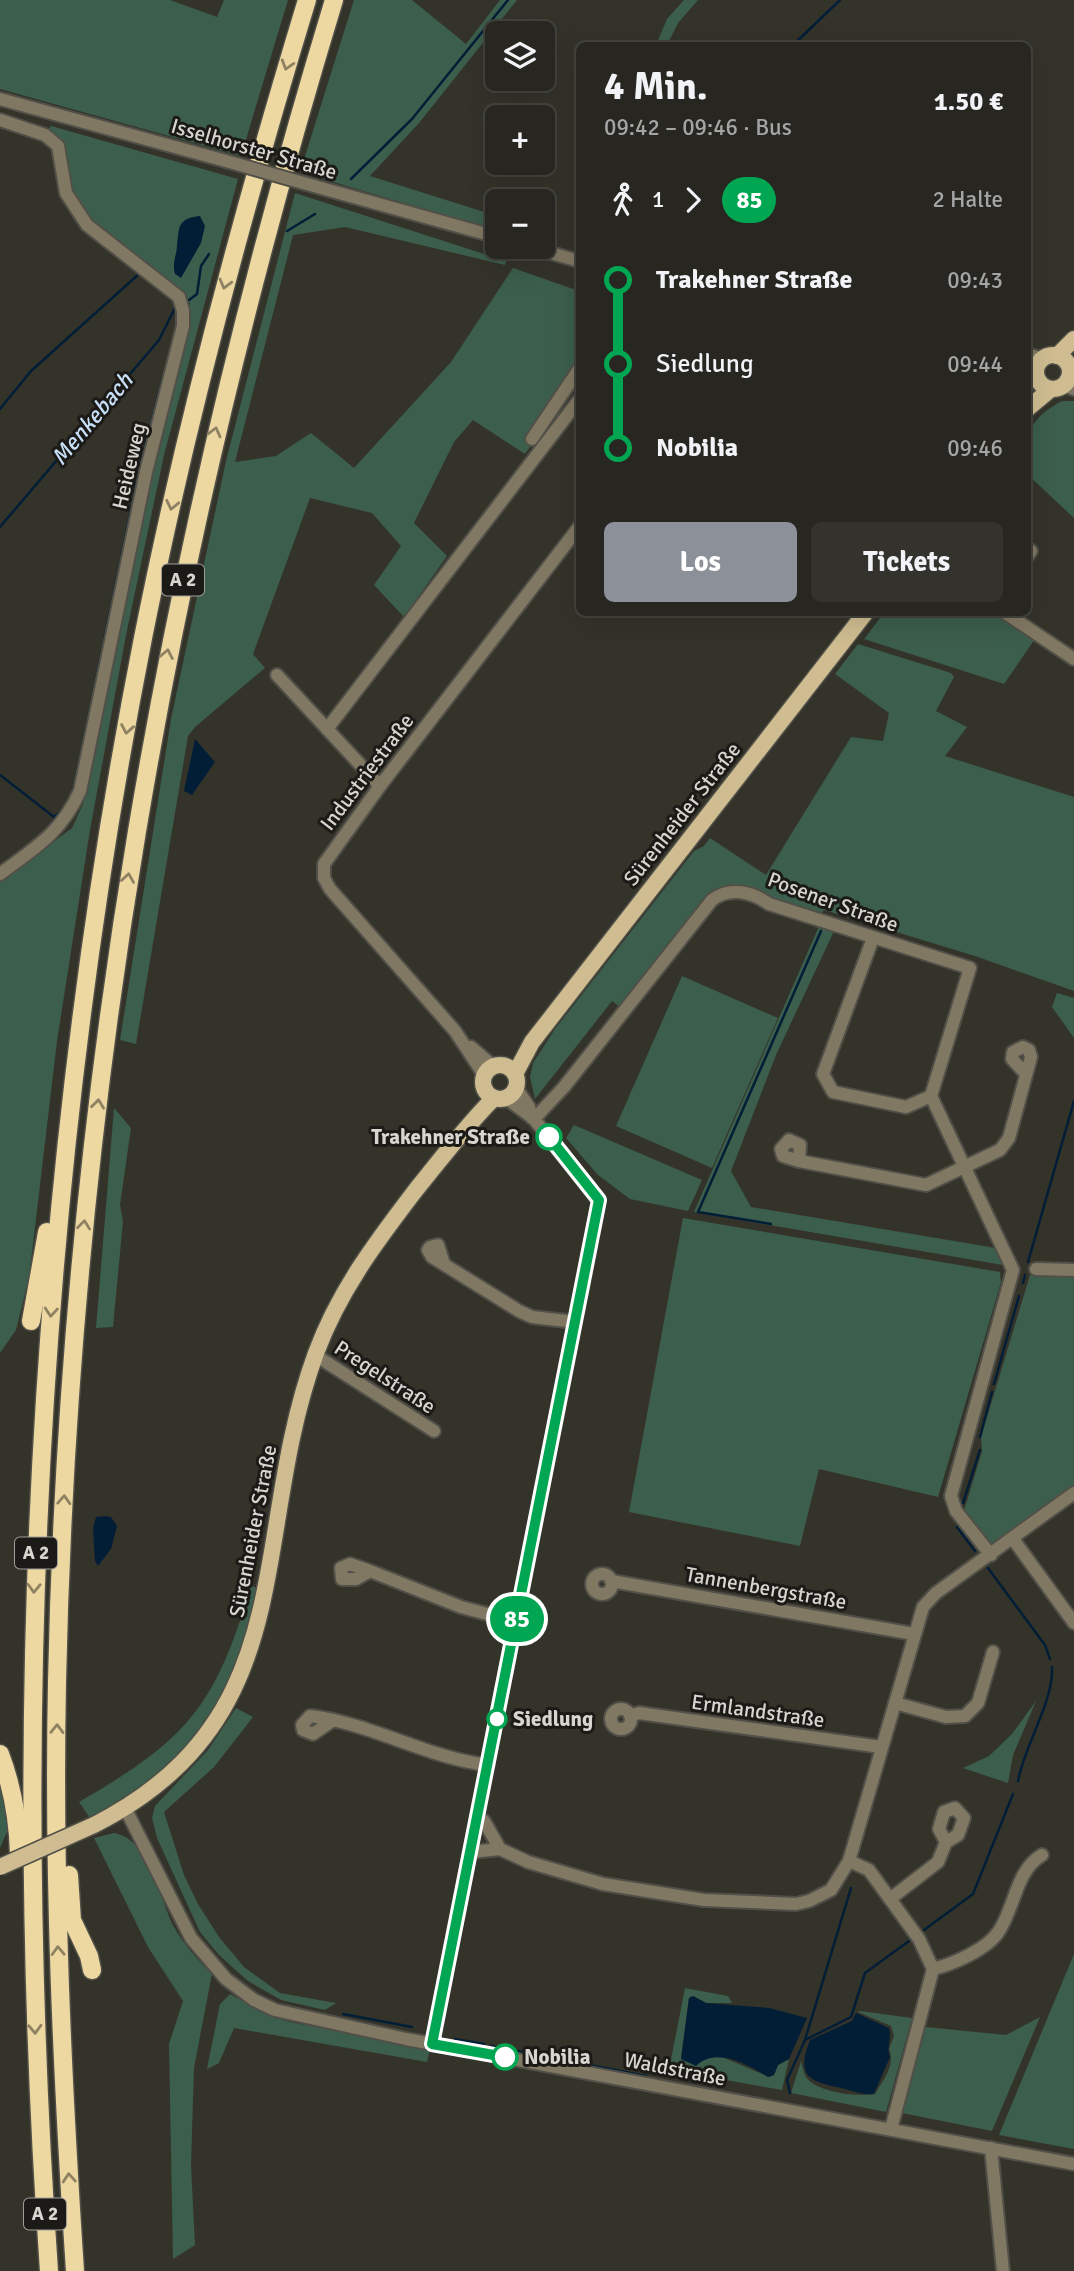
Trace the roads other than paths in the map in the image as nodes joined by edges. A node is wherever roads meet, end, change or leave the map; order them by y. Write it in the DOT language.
graph roads {
  1 [pos="307,0"];
  2 [pos="334,0"];
  3 [pos="0,99"];
  4 [pos="0,120"];
  5 [pos="485,234"];
  6 [pos="555,254"];
  7 [pos="576,260"];
  8 [pos="1074,339"];
  9 [pos="1054,370"];
  10 [pos="576,373"];
  11 [pos="1031,395"];
  12 [pos="1031,403"];
  13 [pos="576,404"];
  14 [pos="532,439"];
  15 [pos="576,531"];
  16 [pos="863,616"];
  17 [pos="1010,616"];
  18 [pos="1074,659"];
  19 [pos="277,675"];
  20 [pos="327,729"];
  21 [pos="380,786"];
  22 [pos="0,873"];
  23 [pos="873,938"];
  24 [pos="1026,1074"];
  25 [pos="500,1081"];
  26 [pos="931,1096"];
  27 [pos="533,1118"];
  28 [pos="799,1161"];
  29 [pos="964,1166"];
  30 [pos="59,1220"];
  31 [pos="444,1264"];
  32 [pos="1036,1269"];
  33 [pos="1074,1270"];
  34 [pos="30,1321"];
  35 [pos="575,1322"];
  36 [pos="315,1355"];
  37 [pos="434,1431"];
  38 [pos="1074,1493"];
  39 [pos="1013,1539"];
  40 [pos="991,1555"];
  41 [pos="370,1571"];
  42 [pos="611,1581"];
  43 [pos="517,1622"];
  44 [pos="1074,1623"];
  45 [pos="914,1634"];
  46 [pos="992,1652"];
  47 [pos="895,1703"];
  48 [pos="630,1716"];
  49 [pos="332,1721"];
  50 [pos="881,1747"];
  51 [pos="0,1754"];
  52 [pos="488,1765"];
  53 [pos="56,1798"];
  54 [pos="125,1808"];
  55 [pos="478,1818"];
  56 [pos="946,1842"];
  57 [pos="500,1849"];
  58 [pos="471,1852"];
  59 [pos="1042,1855"];
  60 [pos="849,1861"];
  61 [pos="0,1867"];
  62 [pos="31,1887"];
  63 [pos="890,1899"];
  64 [pos="933,1969"];
  65 [pos="92,1970"];
  66 [pos="432,2044"];
  67 [pos="891,2129"];
  68 [pos="991,2148"];
  69 [pos="1074,2164"];
  70 [pos="49,2271"];
  71 [pos="75,2271"];
  72 [pos="1003,2271"];
  1 -- 30 [label="highway, A 2, one-way"];
  53 -- 2 [label="highway, A 2, one-way"];
  3 -- 5 [label="street, Isselhorster Straße, bridge"];
  4 -- 22 [label="street, Heideweg"];
  6 -- 7 [label="street"];
  8 -- 9 [label="main road"];
  9 -- 11 [label="main road"];
  9 -- 12 [label="main road"];
  10 -- 14 [label="street"];
  13 -- 20 [label="street"];
  15 -- 21 [label="street, Industriestraße"];
  16 -- 25 [label="main road, Sürenheider Straße"];
  17 -- 18 [label="street"];
  19 -- 20 [label="street"];
  20 -- 21 [label="street"];
  21 -- 25 [label="street, Industriestraße"];
  23 -- 26 [label="street, Posener Straße"];
  23 -- 26 [label="street"];
  23 -- 27 [label="street, Posener Straße"];
  24 -- 29 [label="street"];
  25 -- 27 [label="street"];
  25 -- 36 [label="main road, Sürenheider Straße"];
  26 -- 29 [label="street"];
  27 -- 35 [label="street"];
  28 -- 29 [label="street"];
  29 -- 40 [label="street"];
  30 -- 34 [label="highway"];
  30 -- 62 [label="highway, A 2, one-way"];
  31 -- 35 [label="street"];
  32 -- 33 [label="street"];
  35 -- 43 [label="street"];
  36 -- 37 [label="street, Pregelstraße"];
  36 -- 54 [label="main road, Sürenheider Straße"];
  38 -- 39 [label="street"];
  39 -- 40 [label="street"];
  39 -- 44 [label="street"];
  40 -- 45 [label="street"];
  41 -- 43 [label="street"];
  42 -- 45 [label="street, Tannenbergstraße"];
  43 -- 52 [label="street"];
  45 -- 47 [label="street"];
  46 -- 47 [label="street"];
  47 -- 50 [label="street"];
  48 -- 50 [label="street, Ermlandstraße"];
  49 -- 52 [label="street"];
  50 -- 60 [label="street"];
  51 -- 62 [label="highway"];
  52 -- 55 [label="street"];
  53 -- 65 [label="highway"];
  71 -- 53 [label="highway, A 2, one-way"];
  54 -- 61 [label="main road, Sürenheider Straße, bridge"];
  54 -- 66 [label="street, Waldstraße"];
  55 -- 57 [label="street"];
  55 -- 58 [label="street"];
  56 -- 63 [label="street"];
  57 -- 58 [label="street"];
  57 -- 60 [label="street"];
  58 -- 66 [label="street"];
  59 -- 64 [label="street"];
  60 -- 63 [label="street"];
  62 -- 70 [label="highway, A 2, one-way"];
  63 -- 64 [label="street"];
  64 -- 67 [label="street"];
  66 -- 67 [label="street, Waldstraße"];
  67 -- 68 [label="street, Waldstraße"];
  68 -- 69 [label="street, Waldstraße"];
  68 -- 72 [label="street"];
}
